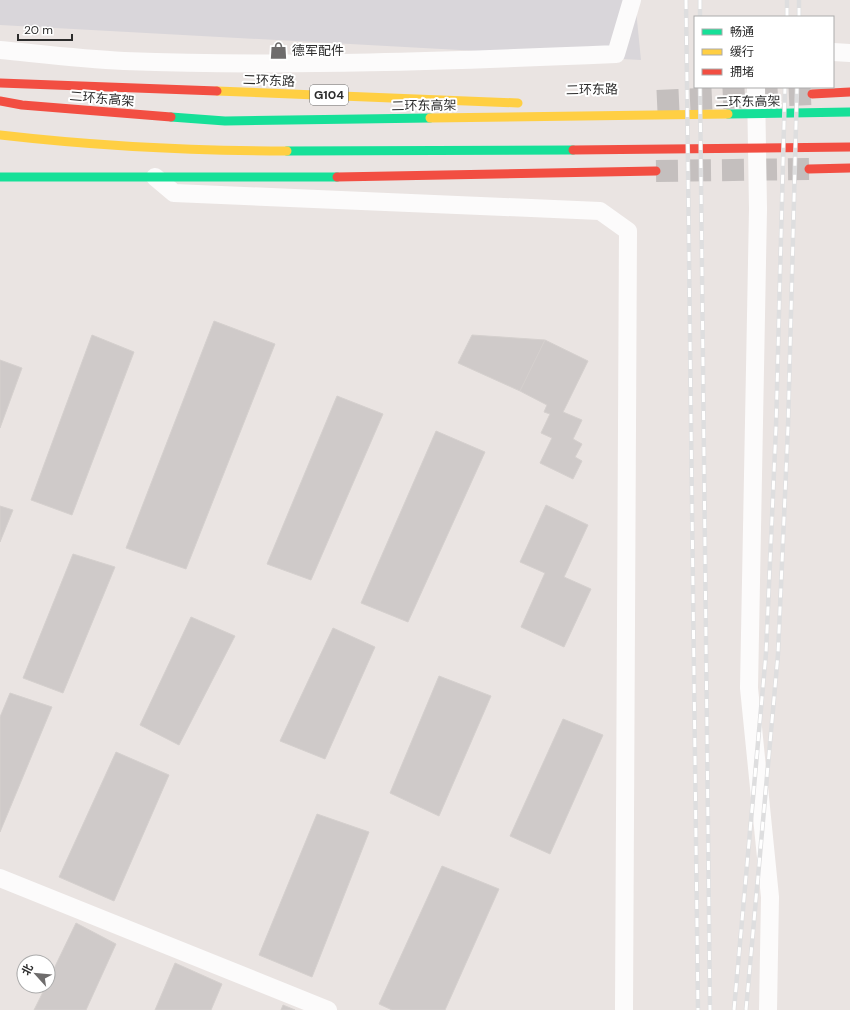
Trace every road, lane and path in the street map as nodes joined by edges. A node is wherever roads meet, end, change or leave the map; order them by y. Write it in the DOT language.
graph roads {
  1 [pos="632,0"];
  2 [pos="0,50"];
  3 [pos="834,52"];
  4 [pos="850,53"];
  5 [pos="0,83"];
  6 [pos="756,88"];
  7 [pos="850,92"];
  8 [pos="812,94"];
  9 [pos="0,101"];
  10 [pos="526,104"];
  11 [pos="850,112"];
  12 [pos="0,135"];
  13 [pos="850,147"];
  14 [pos="850,168"];
  15 [pos="809,169"];
  16 [pos="656,171"];
  17 [pos="0,177"];
  18 [pos="155,177"];
  19 [pos="0,878"];
  20 [pos="328,1010"];
  21 [pos="624,1010"];
  22 [pos="768,1010"];
  1 -- 2 [label="street"];
  3 -- 4 [label="street"];
  5 -- 10 [label="highway, 二环东路 / G104"];
  6 -- 22 [label="street"];
  7 -- 8 [label="highway"];
  9 -- 11 [label="highway, 二环东高架"];
  12 -- 13 [label="highway"];
  14 -- 15 [label="highway"];
  16 -- 18 [label="highway"];
  17 -- 18 [label="highway"];
  18 -- 21 [label="street"];
  19 -- 20 [label="street"];
}
